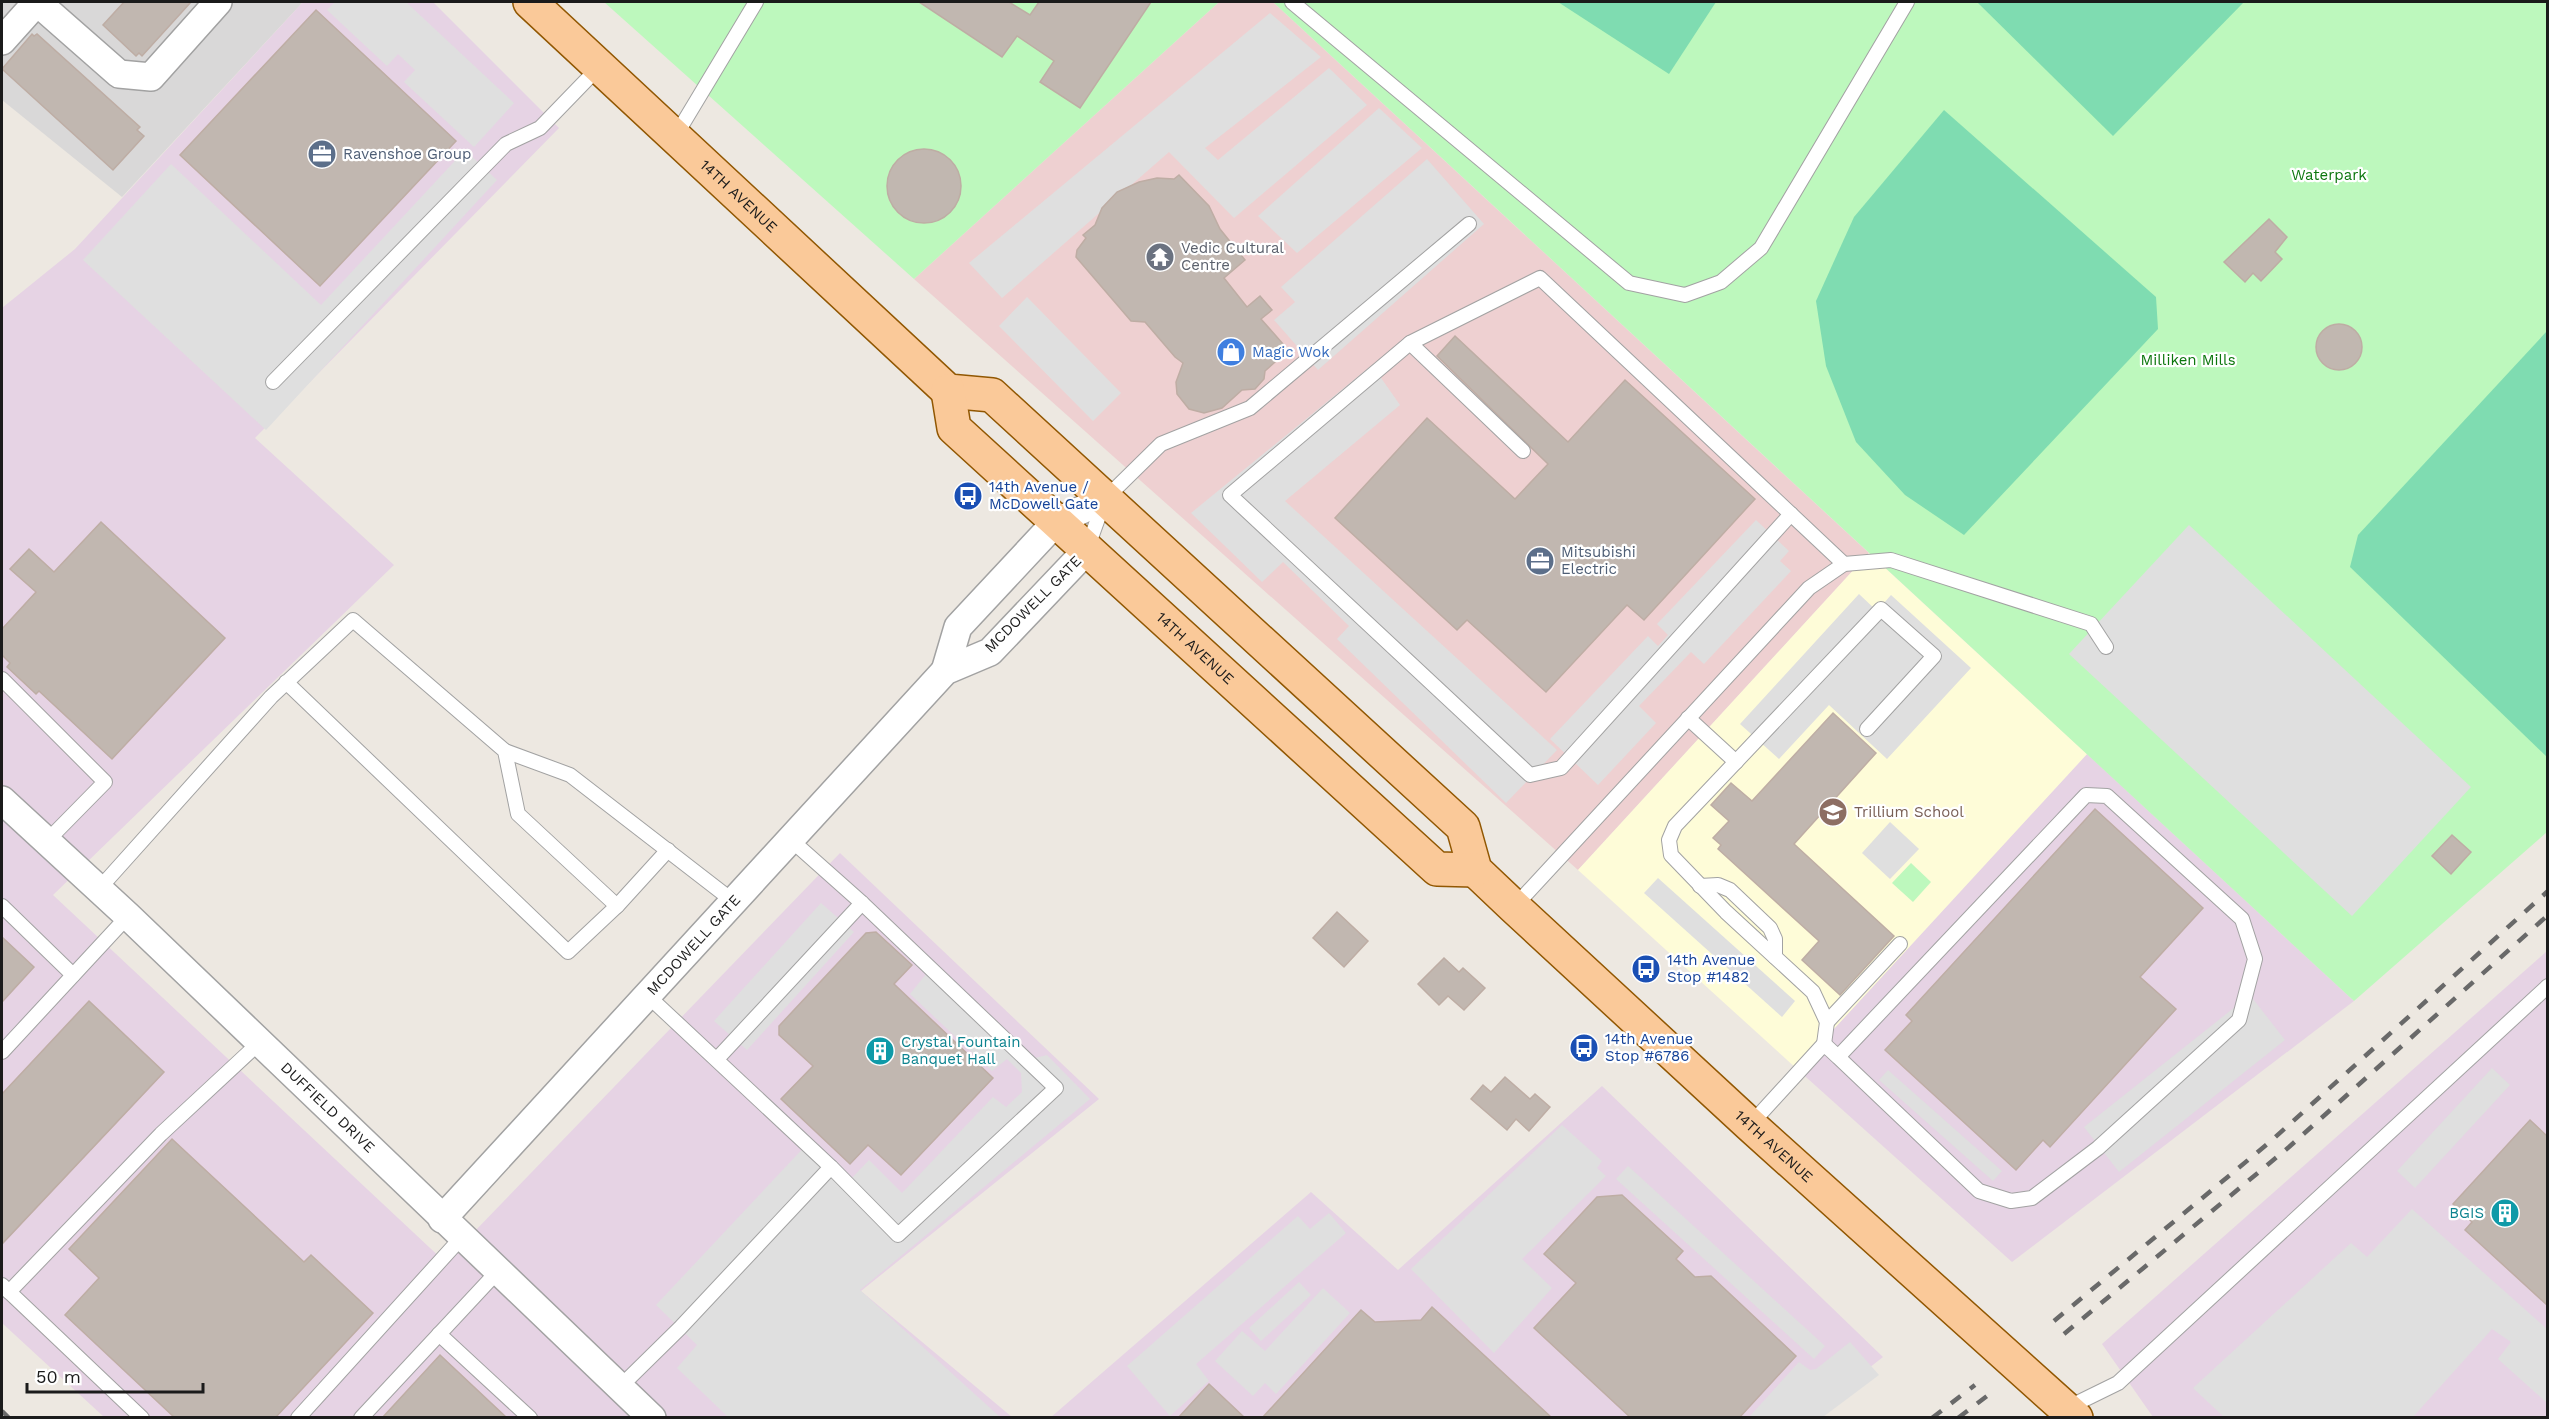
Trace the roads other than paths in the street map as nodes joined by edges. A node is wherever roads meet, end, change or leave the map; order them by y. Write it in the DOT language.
graph roads {
  1 [pos="37,2"];
  2 [pos="218,2"];
  3 [pos="530,2"];
  4 [pos="756,2"];
  5 [pos="1292,2"];
  6 [pos="1907,2"];
  7 [pos="2,41"];
  8 [pos="600,66"];
  9 [pos="676,135"];
  10 [pos="1469,224"];
  11 [pos="1410,343"];
  12 [pos="273,382"];
  13 [pos="948,391"];
  14 [pos="1522,451"];
  15 [pos="1105,499"];
  16 [pos="1791,514"];
  17 [pos="1056,522"];
  18 [pos="1087,550"];
  19 [pos="1844,564"];
  20 [pos="2106,647"];
  21 [pos="945,671"];
  22 [pos="2,679"];
  23 [pos="286,682"];
  24 [pos="1688,718"];
  25 [pos="1867,729"];
  26 [pos="505,751"];
  27 [pos="1736,762"];
  28 [pos="2,800"];
  29 [pos="790,839"];
  30 [pos="46,842"];
  31 [pos="668,850"];
  32 [pos="1475,870"];
  33 [pos="98,890"];
  34 [pos="733,902"];
  35 [pos="862,903"];
  36 [pos="2,906"];
  37 [pos="617,906"];
  38 [pos="1514,907"];
  39 [pos="128,916"];
  40 [pos="1900,944"];
  41 [pos="73,975"];
  42 [pos="2547,986"];
  43 [pos="647,995"];
  44 [pos="1827,1022"];
  45 [pos="259,1043"];
  46 [pos="1824,1044"];
  47 [pos="2,1052"];
  48 [pos="1838,1057"];
  49 [pos="717,1059"];
  50 [pos="1750,1125"];
  51 [pos="831,1167"];
  52 [pos="442,1219"];
  53 [pos="462,1237"];
  54 [pos="498,1271"];
  55 [pos="5,1288"];
  56 [pos="439,1334"];
  57 [pos="620,1387"];
  58 [pos="2066,1414"];
  59 [pos="142,1418"];
  60 [pos="298,1418"];
  61 [pos="361,1418"];
  62 [pos="530,1418"];
  63 [pos="652,1418"];
  1 -- 2 [label="street"];
  1 -- 7 [label="street"];
  3 -- 8 [label="main road, 14TH AVENUE"];
  4 -- 9 [label="lane"];
  5 -- 6 [label="lane"];
  8 -- 9 [label="main road, 14TH AVENUE"];
  8 -- 12 [label="lane"];
  9 -- 13 [label="main road, 14TH AVENUE"];
  10 -- 15 [label="lane"];
  11 -- 14 [label="lane"];
  11 -- 16 [label="lane"];
  11 -- 16 [label="lane"];
  13 -- 15 [label="main road"];
  13 -- 17 [label="main road, 14TH AVENUE"];
  15 -- 17 [label="street, MCDOWELL GATE"];
  15 -- 18 [label="lane"];
  15 -- 32 [label="main road"];
  16 -- 19 [label="lane"];
  17 -- 18 [label="main road, 14TH AVENUE"];
  17 -- 21 [label="street, MCDOWELL GATE"];
  18 -- 21 [label="street, MCDOWELL GATE"];
  18 -- 32 [label="main road, 14TH AVENUE"];
  19 -- 20 [label="lane"];
  19 -- 24 [label="lane"];
  21 -- 29 [label="street, MCDOWELL GATE"];
  22 -- 30 [label="lane"];
  23 -- 26 [label="lane"];
  23 -- 33 [label="lane"];
  23 -- 37 [label="lane"];
  24 -- 27 [label="lane"];
  24 -- 38 [label="lane"];
  25 -- 27 [label="lane"];
  26 -- 31 [label="lane"];
  26 -- 37 [label="lane"];
  27 -- 44 [label="lane"];
  28 -- 30 [label="street, DUFFIELD DRIVE"];
  29 -- 34 [label="street, MCDOWELL GATE"];
  29 -- 35 [label="lane"];
  30 -- 33 [label="street, DUFFIELD DRIVE"];
  31 -- 34 [label="lane"];
  31 -- 37 [label="lane"];
  32 -- 38 [label="main road, 14TH AVENUE"];
  33 -- 39 [label="street, DUFFIELD DRIVE"];
  34 -- 43 [label="street, MCDOWELL GATE"];
  35 -- 49 [label="lane"];
  35 -- 51 [label="lane"];
  36 -- 41 [label="lane"];
  38 -- 50 [label="main road, 14TH AVENUE"];
  39 -- 41 [label="lane"];
  39 -- 45 [label="street, DUFFIELD DRIVE"];
  40 -- 44 [label="lane"];
  41 -- 47 [label="lane"];
  42 -- 58 [label="lane"];
  43 -- 49 [label="lane"];
  43 -- 52 [label="street, MCDOWELL GATE"];
  44 -- 46 [label="lane"];
  45 -- 52 [label="street, DUFFIELD DRIVE"];
  45 -- 55 [label="lane"];
  46 -- 48 [label="lane"];
  46 -- 50 [label="lane"];
  48 -- 48 [label="lane"];
  49 -- 51 [label="lane"];
  50 -- 58 [label="main road, 14TH AVENUE"];
  51 -- 57 [label="lane"];
  52 -- 53 [label="street, DUFFIELD DRIVE"];
  53 -- 54 [label="street, DUFFIELD DRIVE"];
  53 -- 60 [label="lane"];
  54 -- 56 [label="lane"];
  54 -- 57 [label="street, DUFFIELD DRIVE"];
  55 -- 59 [label="lane"];
  56 -- 61 [label="lane"];
  56 -- 62 [label="lane"];
  57 -- 63 [label="street, DUFFIELD DRIVE"];
}
